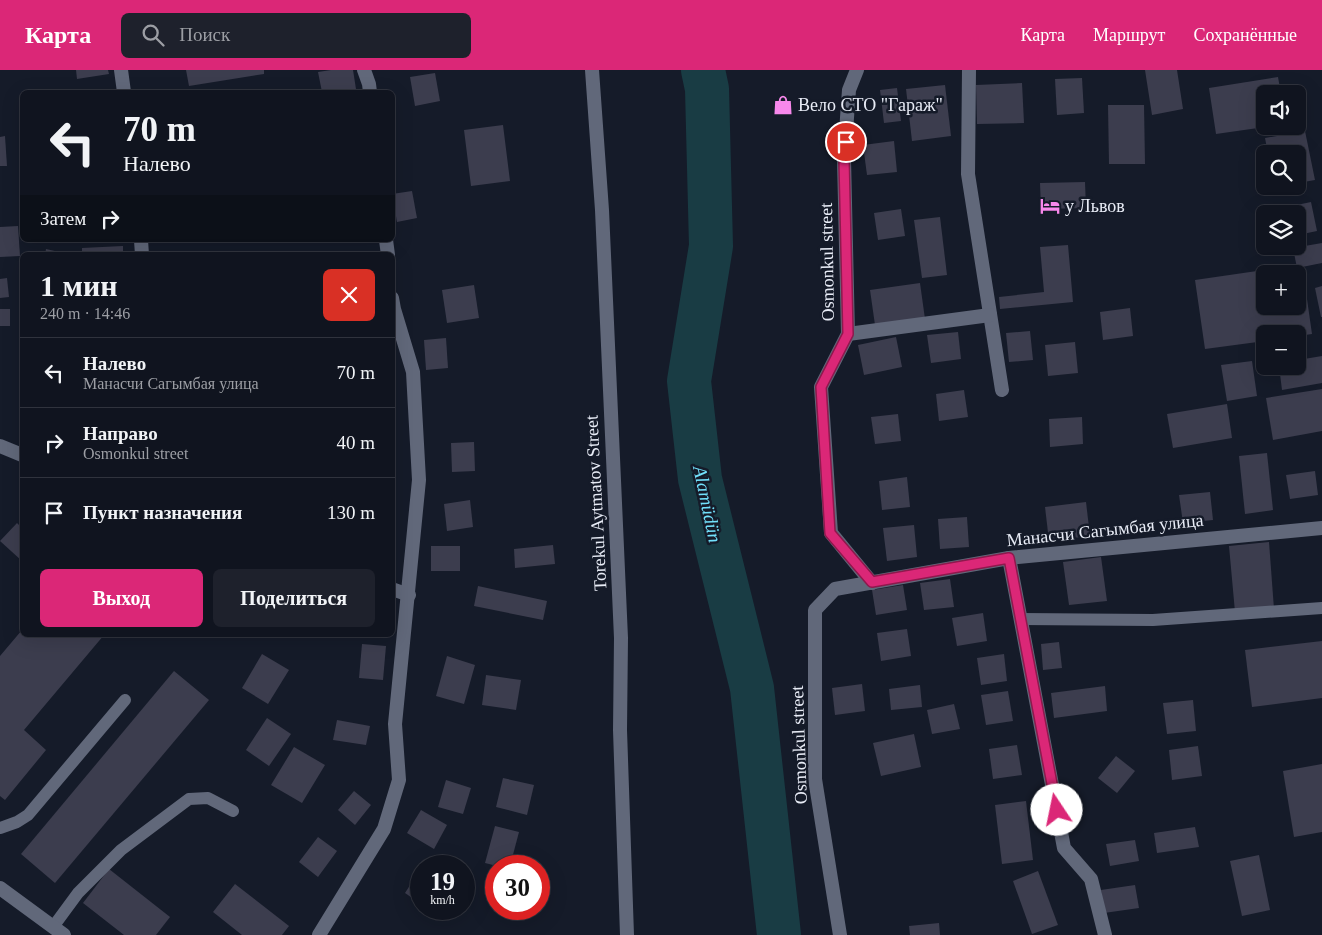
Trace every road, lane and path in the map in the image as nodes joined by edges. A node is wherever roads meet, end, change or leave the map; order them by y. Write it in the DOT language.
graph roads {
  1 [pos="122,70"];
  2 [pos="364,70"];
  3 [pos="592,70"];
  4 [pos="857,70"];
  5 [pos="969,70"];
  6 [pos="124,90"];
  7 [pos="370,90"];
  8 [pos="395,312"];
  9 [pos="990,315"];
  10 [pos="848,334"];
  11 [pos="1002,390"];
  12 [pos="0,446"];
  13 [pos="20,454"];
  14 [pos="1322,528"];
  15 [pos="1009,558"];
  16 [pos="872,582"];
  17 [pos="835,590"];
  18 [pos="395,591"];
  19 [pos="409,595"];
  20 [pos="1322,608"];
  21 [pos="1020,619"];
  22 [pos="125,700"];
  23 [pos="233,811"];
  24 [pos="0,828"];
  25 [pos="0,888"];
  26 [pos="59,931"];
  27 [pos="320,935"];
  28 [pos="627,935"];
  29 [pos="840,935"];
  30 [pos="1104,935"];
  1 -- 6 [label="street"];
  2 -- 7 [label="street"];
  3 -- 28 [label="street, Torekul Aytmatov Street"];
  4 -- 10 [label="street, Osmonkul street"];
  5 -- 9 [label="street"];
  8 -- 19 [label="street"];
  9 -- 10 [label="street"];
  9 -- 11 [label="street"];
  10 -- 16 [label="street, Osmonkul street"];
  12 -- 13 [label="street"];
  14 -- 15 [label="street, Манасчи Сагымбая улица"];
  15 -- 16 [label="street, Манасчи Сагымбая улица"];
  15 -- 21 [label="street"];
  16 -- 17 [label="street, Манасчи Сагымбая улица"];
  17 -- 29 [label="street, Osmonkul street"];
  18 -- 19 [label="street"];
  19 -- 27 [label="street"];
  20 -- 21 [label="lane"];
  21 -- 30 [label="street"];
  22 -- 24 [label="lane"];
  23 -- 26 [label="lane"];
  25 -- 26 [label="street"];
}
